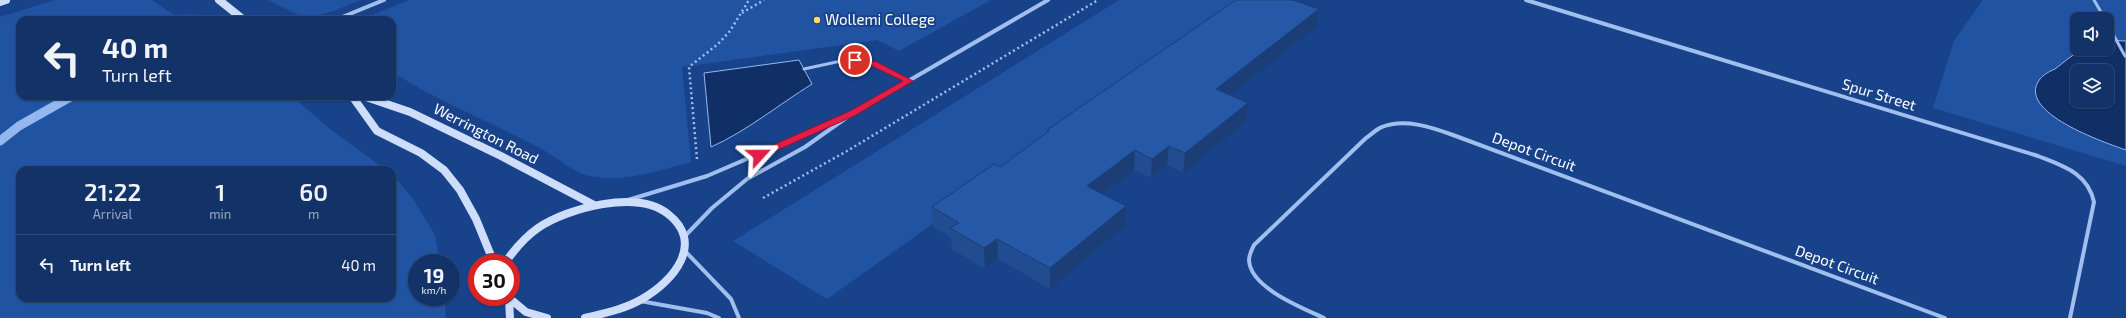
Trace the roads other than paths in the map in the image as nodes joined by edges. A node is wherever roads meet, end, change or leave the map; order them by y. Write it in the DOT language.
graph roads {
  1 [pos="6,0"];
  2 [pos="219,0"];
  3 [pos="384,0"];
  4 [pos="1048,0"];
  5 [pos="1526,0"];
  6 [pos="2094,0"];
  7 [pos="0,2"];
  8 [pos="2101,12"];
  9 [pos="239,16"];
  10 [pos="345,16"];
  11 [pos="2114,35"];
  12 [pos="2126,56"];
  13 [pos="804,69"];
  14 [pos="909,81"];
  15 [pos="355,100"];
  16 [pos="375,100"];
  17 [pos="853,113"];
  18 [pos="622,202"];
  19 [pos="594,205"];
  20 [pos="685,236"];
  21 [pos="685,251"];
  22 [pos="490,254"];
  23 [pos="512,254"];
  24 [pos="639,301"];
  25 [pos="509,306"];
  26 [pos="519,306"];
  27 [pos="609,315"];
  28 [pos="510,318"];
  29 [pos="547,318"];
  30 [pos="585,318"];
  31 [pos="719,318"];
  32 [pos="739,318"];
  33 [pos="1324,318"];
  34 [pos="1945,318"];
  35 [pos="2070,318"];
  1 -- 7 [label="main road"];
  2 -- 9 [label="main road"];
  3 -- 10 [label="street"];
  4 -- 14 [label="street"];
  5 -- 35 [label="street, Spur Street"];
  6 -- 8 [label="lane"];
  11 -- 12 [label="lane"];
  13 -- 14 [label="lane"];
  14 -- 17 [label="street"];
  15 -- 22 [label="main road"];
  16 -- 19 [label="main road, Werrington Road"];
  17 -- 18 [label="street"];
  17 -- 20 [label="street"];
  18 -- 19 [label="main road"];
  18 -- 20 [label="main road"];
  19 -- 23 [label="main road"];
  20 -- 21 [label="main road"];
  21 -- 24 [label="main road"];
  21 -- 32 [label="street"];
  24 -- 27 [label="main road"];
  24 -- 31 [label="street"];
  25 -- 28 [label="main road"];
  26 -- 29 [label="main road"];
  27 -- 30 [label="main road"];
  33 -- 34 [label="street, Depot Circuit"];
}
